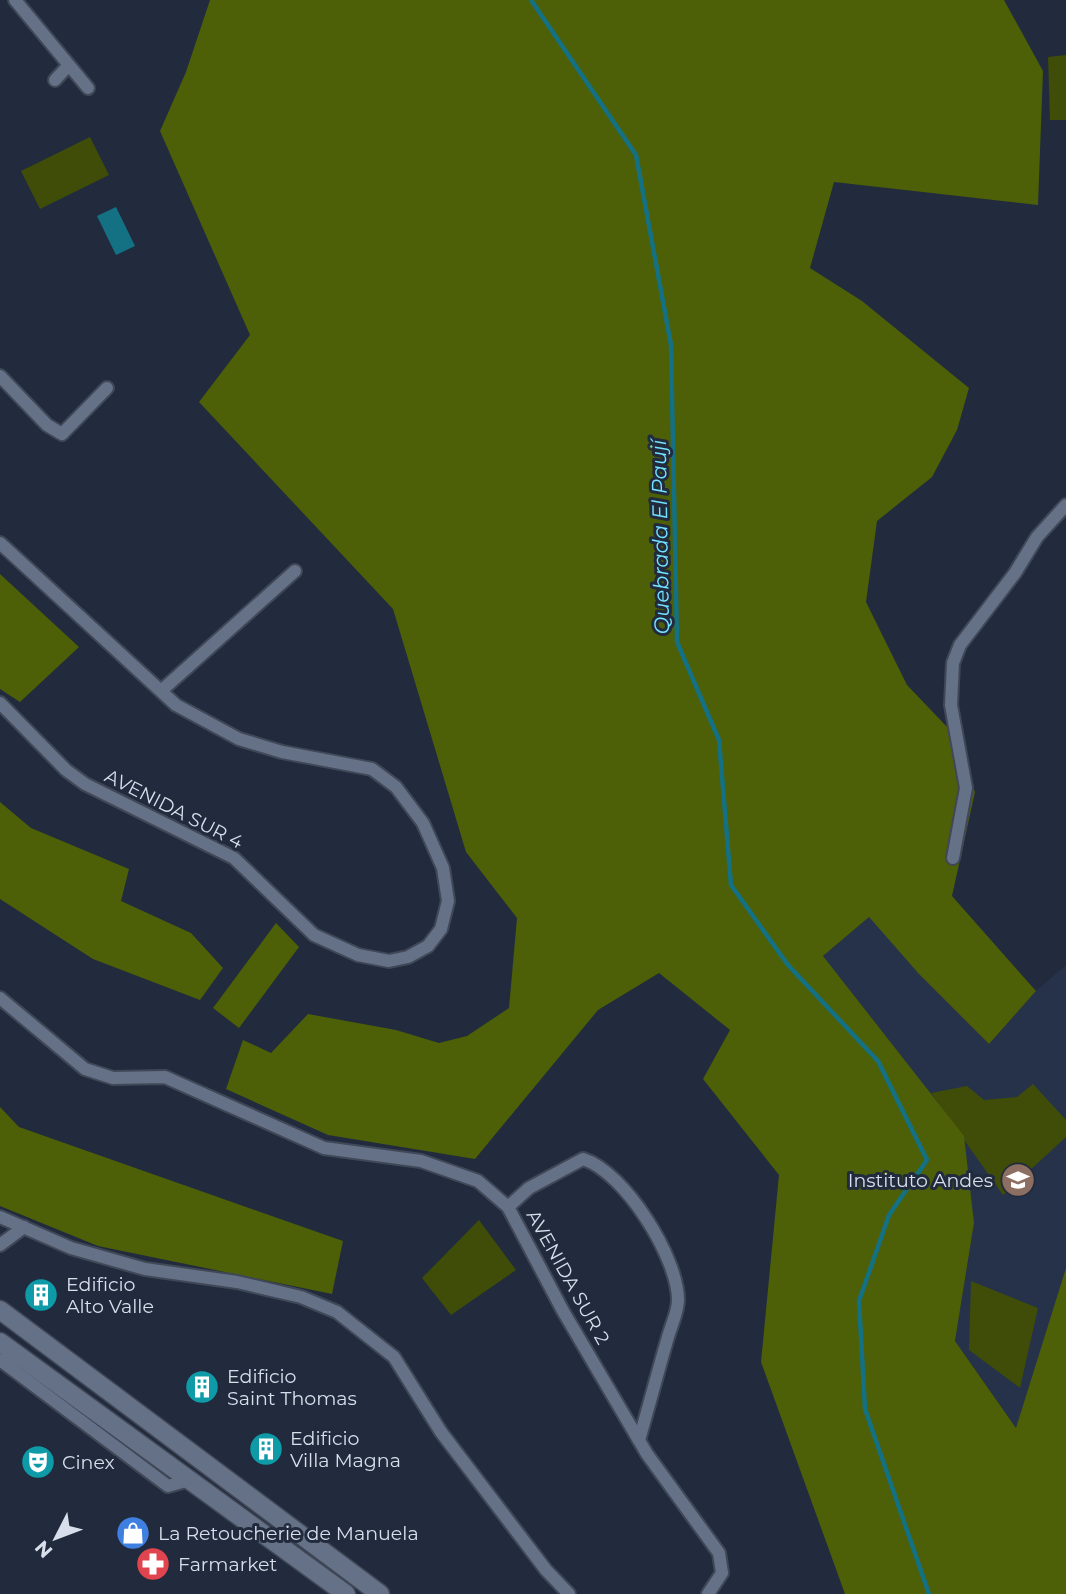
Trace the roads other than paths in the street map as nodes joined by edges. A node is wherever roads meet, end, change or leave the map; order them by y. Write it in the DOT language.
graph roads {
  1 [pos="15,0"];
  2 [pos="68,66"];
  3 [pos="55,79"];
  4 [pos="88,88"];
  5 [pos="0,376"];
  6 [pos="107,388"];
  7 [pos="1066,505"];
  8 [pos="0,543"];
  9 [pos="295,571"];
  10 [pos="161,691"];
  11 [pos="0,703"];
  12 [pos="953,858"];
  13 [pos="0,998"];
  14 [pos="508,1207"];
  15 [pos="0,1217"];
  16 [pos="24,1227"];
  17 [pos="0,1245"];
  18 [pos="0,1310"];
  19 [pos="0,1342"];
  20 [pos="0,1360"];
  21 [pos="639,1440"];
  22 [pos="189,1480"];
  23 [pos="346,1594"];
  24 [pos="380,1594"];
  25 [pos="569,1594"];
  26 [pos="708,1594"];
  1 -- 2 [label="street"];
  2 -- 3 [label="street"];
  2 -- 4 [label="street"];
  5 -- 6 [label="street"];
  7 -- 12 [label="street"];
  8 -- 10 [label="street, AVENIDA SUR 4"];
  9 -- 10 [label="street"];
  10 -- 11 [label="street, AVENIDA SUR 4"];
  13 -- 14 [label="street, AVENIDA SUR 2"];
  14 -- 21 [label="street, AVENIDA SUR 2"];
  14 -- 21 [label="street"];
  15 -- 16 [label="street"];
  16 -- 17 [label="street"];
  16 -- 25 [label="street"];
  18 -- 24 [label="main road"];
  19 -- 22 [label="main road"];
  20 -- 22 [label="street"];
  21 -- 26 [label="street, AVENIDA SUR 2"];
  22 -- 23 [label="main road"];
}
